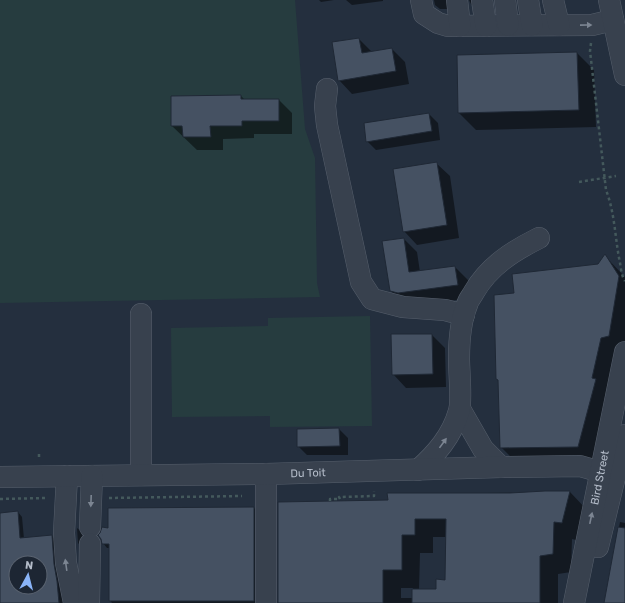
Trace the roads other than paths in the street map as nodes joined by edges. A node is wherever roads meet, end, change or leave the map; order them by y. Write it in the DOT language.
graph roads {
  1 [pos="421,0"];
  2 [pos="435,0"];
  3 [pos="444,0"];
  4 [pos="457,0"];
  5 [pos="470,0"];
  6 [pos="482,0"];
  7 [pos="493,0"];
  8 [pos="505,0"];
  9 [pos="516,0"];
  10 [pos="528,0"];
  11 [pos="542,0"];
  12 [pos="553,0"];
  13 [pos="609,0"];
  14 [pos="613,20"];
  15 [pos="497,25"];
  16 [pos="625,75"];
  17 [pos="327,88"];
  18 [pos="539,238"];
  19 [pos="141,314"];
  20 [pos="464,316"];
  21 [pos="625,352"];
  22 [pos="460,409"];
  23 [pos="625,434"];
  24 [pos="501,467"];
  25 [pos="418,470"];
  26 [pos="266,474"];
  27 [pos="608,474"];
  28 [pos="141,475"];
  29 [pos="66,476"];
  30 [pos="92,476"];
  31 [pos="0,477"];
  32 [pos="74,603"];
  33 [pos="89,603"];
  34 [pos="266,603"];
  35 [pos="574,603"];
  36 [pos="586,603"];
  1 -- 15 [label="street"];
  2 -- 15 [label="street"];
  3 -- 15 [label="street"];
  4 -- 15 [label="street"];
  5 -- 15 [label="street"];
  6 -- 15 [label="street"];
  7 -- 15 [label="street"];
  8 -- 15 [label="street"];
  9 -- 15 [label="street"];
  10 -- 15 [label="street"];
  11 -- 15 [label="street"];
  12 -- 15 [label="street"];
  13 -- 14 [label="street"];
  15 -- 14 [label="street, one-way"];
  14 -- 16 [label="street"];
  17 -- 20 [label="street"];
  18 -- 20 [label="street"];
  19 -- 28 [label="street"];
  20 -- 22 [label="street"];
  21 -- 27 [label="street, Bird Street"];
  22 -- 24 [label="street"];
  25 -- 22 [label="street, one-way"];
  23 -- 27 [label="street, Bird Street"];
  24 -- 25 [label="street, Du Toit"];
  24 -- 27 [label="street, Du Toit"];
  25 -- 26 [label="street, Du Toit"];
  26 -- 28 [label="street, Du Toit"];
  26 -- 34 [label="street"];
  35 -- 27 [label="street, Bird Street, one-way"];
  27 -- 36 [label="street, Bird Street"];
  28 -- 30 [label="street, Du Toit"];
  29 -- 30 [label="street, Du Toit"];
  29 -- 31 [label="street, Du Toit"];
  32 -- 29 [label="street, one-way"];
  30 -- 33 [label="street, one-way"];
}
